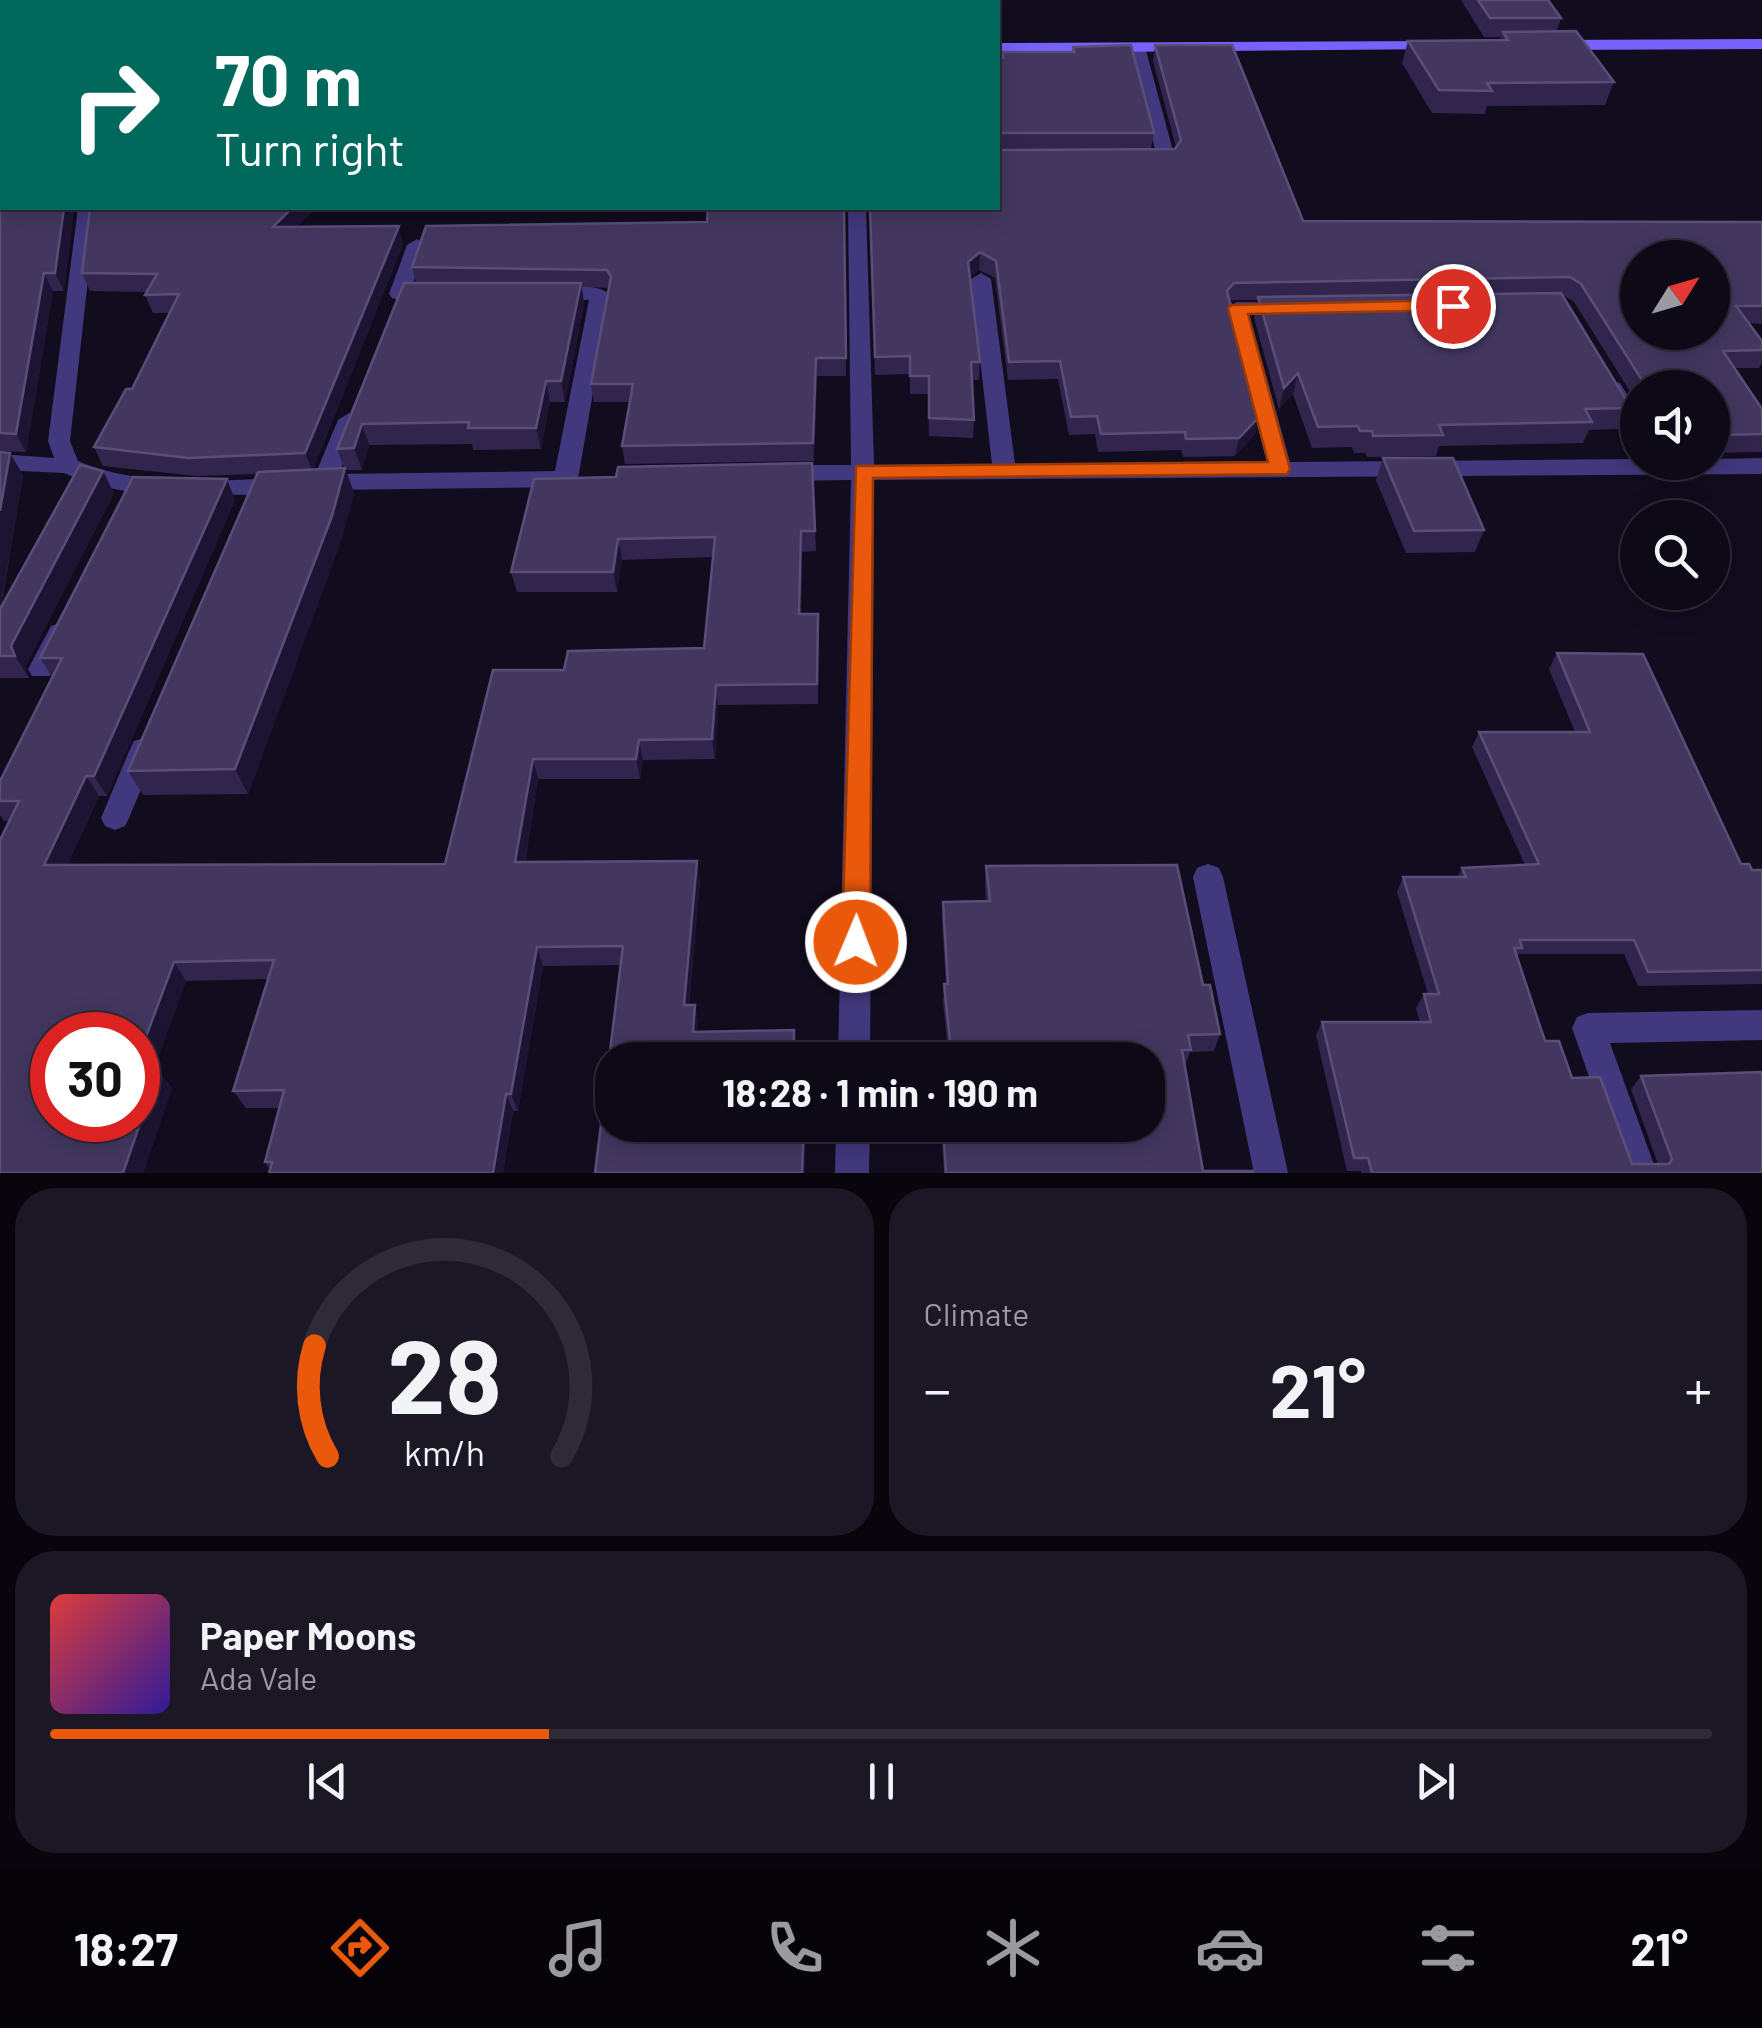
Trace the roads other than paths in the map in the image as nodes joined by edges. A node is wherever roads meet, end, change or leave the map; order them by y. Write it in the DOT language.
graph roads {
  1 [pos="1762,44"];
  2 [pos="1528,45"];
  3 [pos="1450,46"];
  4 [pos="1137,47"];
  5 [pos="1000,48"];
  6 [pos="1129,158"];
  7 [pos="87,210"];
  8 [pos="857,210"];
  9 [pos="417,245"];
  10 [pos="982,279"];
  11 [pos="422,294"];
  12 [pos="521,294"];
  13 [pos="1314,308"];
  14 [pos="1599,368"];
  15 [pos="358,397"];
  16 [pos="1620,402"];
  17 [pos="0,462"];
  18 [pos="1620,465"];
  19 [pos="1730,465"];
  20 [pos="68,466"];
  21 [pos="1762,466"];
  22 [pos="1280,469"];
  23 [pos="1004,470"];
  24 [pos="863,471"];
  25 [pos="754,474"];
  26 [pos="324,482"];
  27 [pos="75,602"];
  28 [pos="41,669"];
  29 [pos="154,726"];
  30 [pos="115,818"];
  31 [pos="1208,876"];
  32 [pos="1762,1026"];
  33 [pos="854,1042"];
  34 [pos="853,1142"];
  35 [pos="852,1173"];
  36 [pos="1271,1173"];
  37 [pos="1640,1173"];
  1 -- 2 [label="main road"];
  3 -- 4 [label="main road"];
  4 -- 5 [label="main road"];
  4 -- 6 [label="street"];
  7 -- 20 [label="street"];
  8 -- 24 [label="street"];
  9 -- 11 [label="street"];
  10 -- 23 [label="street"];
  12 -- 26 [label="street"];
  13 -- 22 [label="street"];
  14 -- 16 [label="street"];
  15 -- 26 [label="street"];
  17 -- 20 [label="street"];
  18 -- 22 [label="street"];
  19 -- 21 [label="street"];
  20 -- 26 [label="street"];
  22 -- 23 [label="street"];
  23 -- 24 [label="street"];
  24 -- 25 [label="street"];
  24 -- 33 [label="street"];
  27 -- 28 [label="street"];
  29 -- 30 [label="street"];
  31 -- 36 [label="street"];
  32 -- 37 [label="street"];
  34 -- 35 [label="street"];
}
